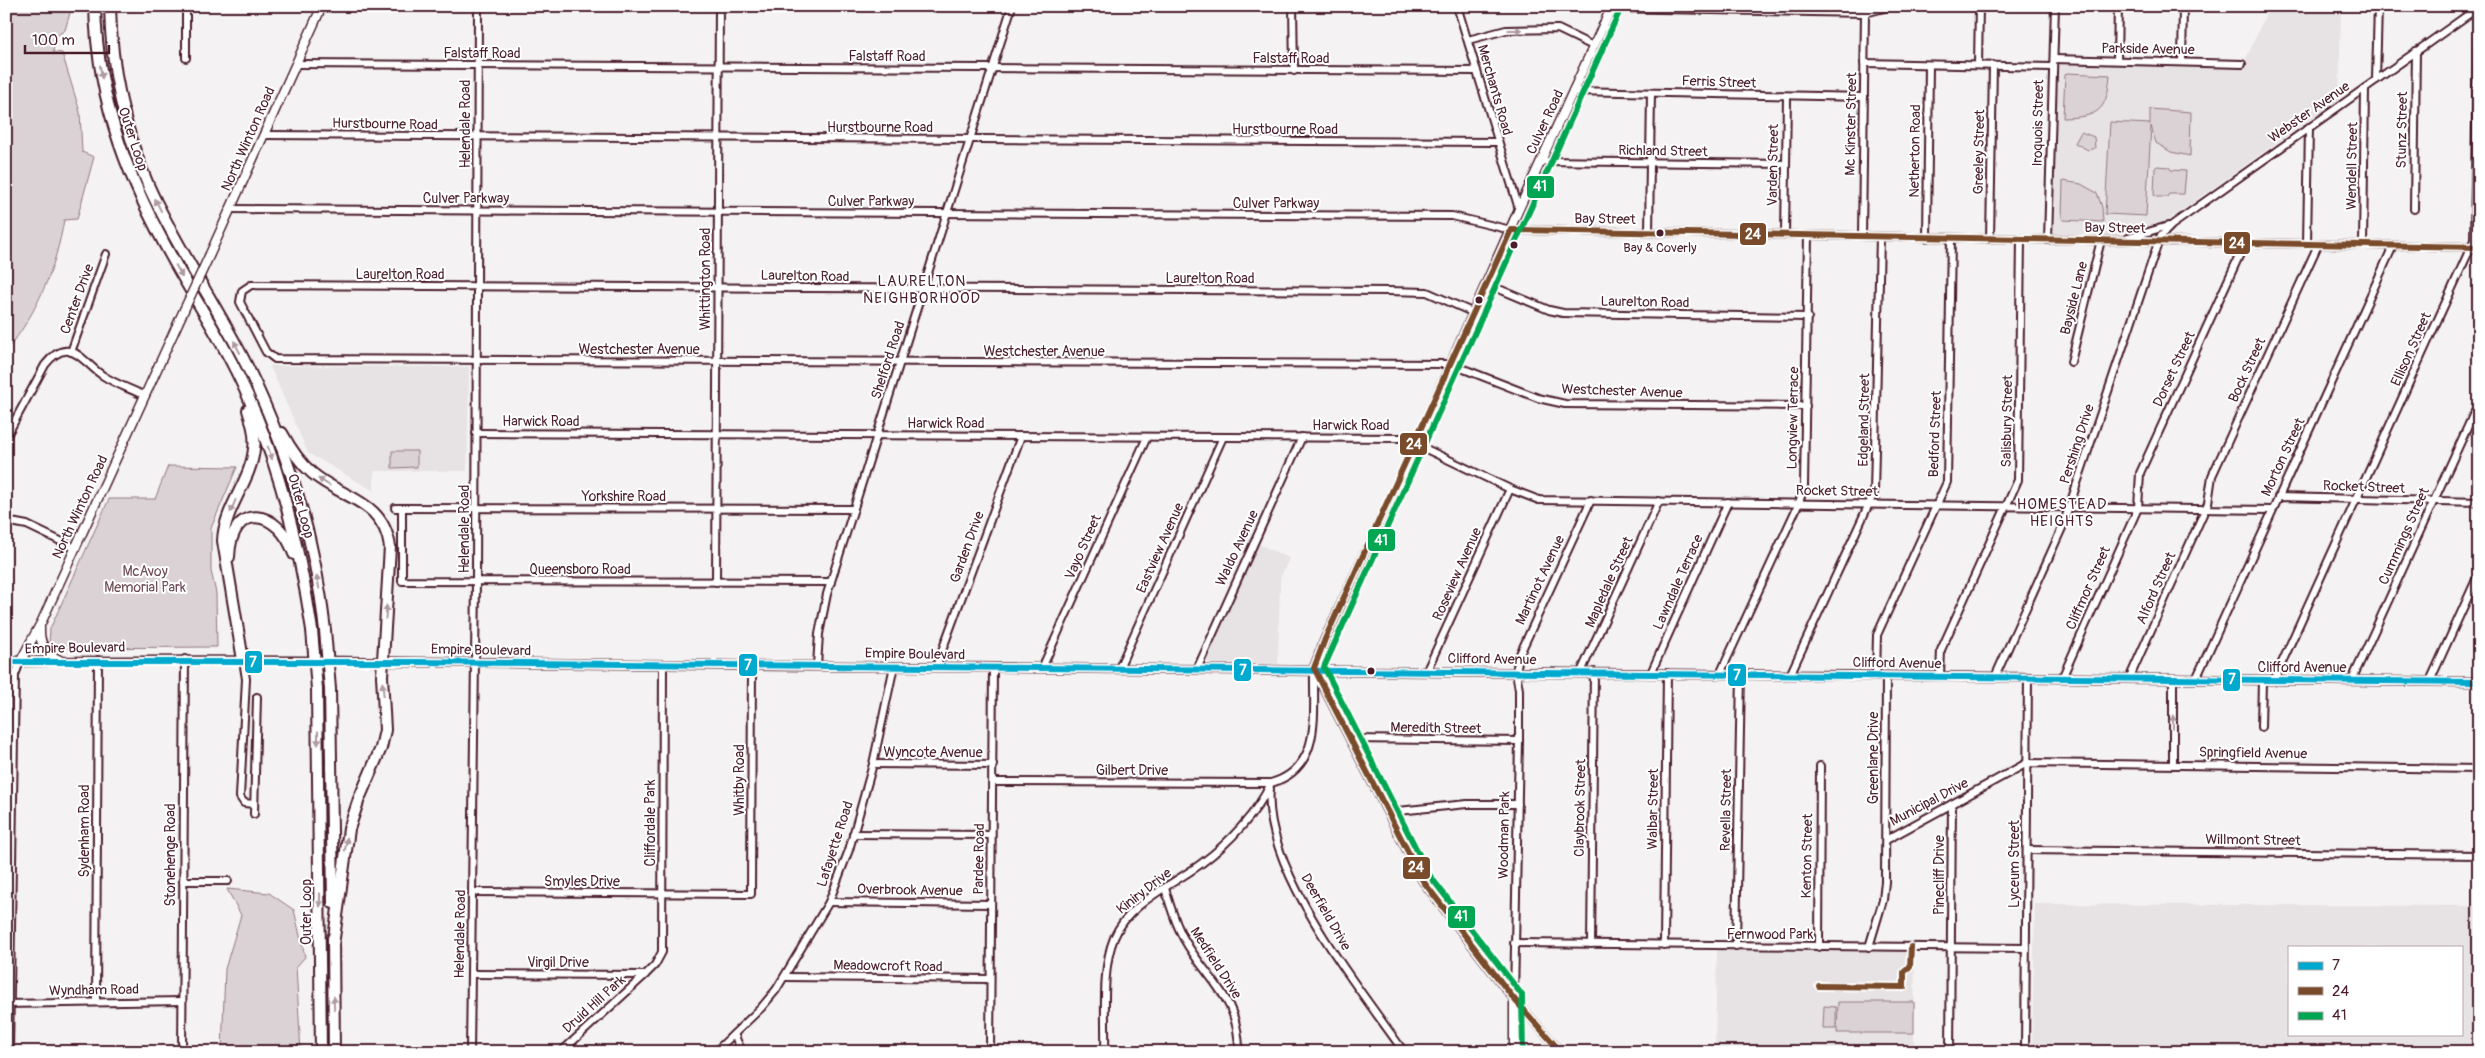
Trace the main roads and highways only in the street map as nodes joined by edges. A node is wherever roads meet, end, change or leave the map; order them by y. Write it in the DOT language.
graph roads {
  1 [pos="95,6"];
  2 [pos="110,6"];
  3 [pos="322,6"];
  4 [pos="1612,7"];
  5 [pos="231,360"];
  6 [pos="246,364"];
  7 [pos="230,586"];
  8 [pos="42,621"];
  9 [pos="312,630"];
  10 [pos="243,660"];
  11 [pos="382,660"];
  12 [pos="65,661"];
  13 [pos="6,662"];
  14 [pos="20,662"];
  15 [pos="1314,668"];
  16 [pos="2479,682"];
  17 [pos="333,945"];
  18 [pos="321,1052"];
  19 [pos="334,1052"];
  20 [pos="1514,1052"];
  1 -- 5 [label="highway, Outer Loop, one-way"];
  6 -- 2 [label="highway, Outer Loop, one-way"];
  3 -- 8 [label="main road, North Winton Road, bridge"];
  4 -- 15 [label="main road, Culver Road"];
  5 -- 7 [label="highway, one-way"];
  5 -- 9 [label="highway, Outer Loop, one-way"];
  11 -- 6 [label="highway, one-way"];
  17 -- 6 [label="highway, Outer Loop, one-way, bridge"];
  7 -- 9 [label="highway"];
  7 -- 10 [label="highway"];
  8 -- 12 [label="main road"];
  8 -- 14 [label="main road, North Winton Road"];
  9 -- 18 [label="highway, Outer Loop, one-way, bridge"];
  10 -- 11 [label="main road, Empire Boulevard"];
  10 -- 12 [label="main road, Empire Boulevard"];
  11 -- 15 [label="main road, Empire Boulevard"];
  17 -- 11 [label="highway, one-way"];
  12 -- 14 [label="main road, Empire Boulevard"];
  13 -- 14 [label="main road, Empire Boulevard"];
  15 -- 16 [label="main road, Clifford Avenue"];
  15 -- 20 [label="main road"];
  19 -- 17 [label="highway, Outer Loop, one-way"];
}
